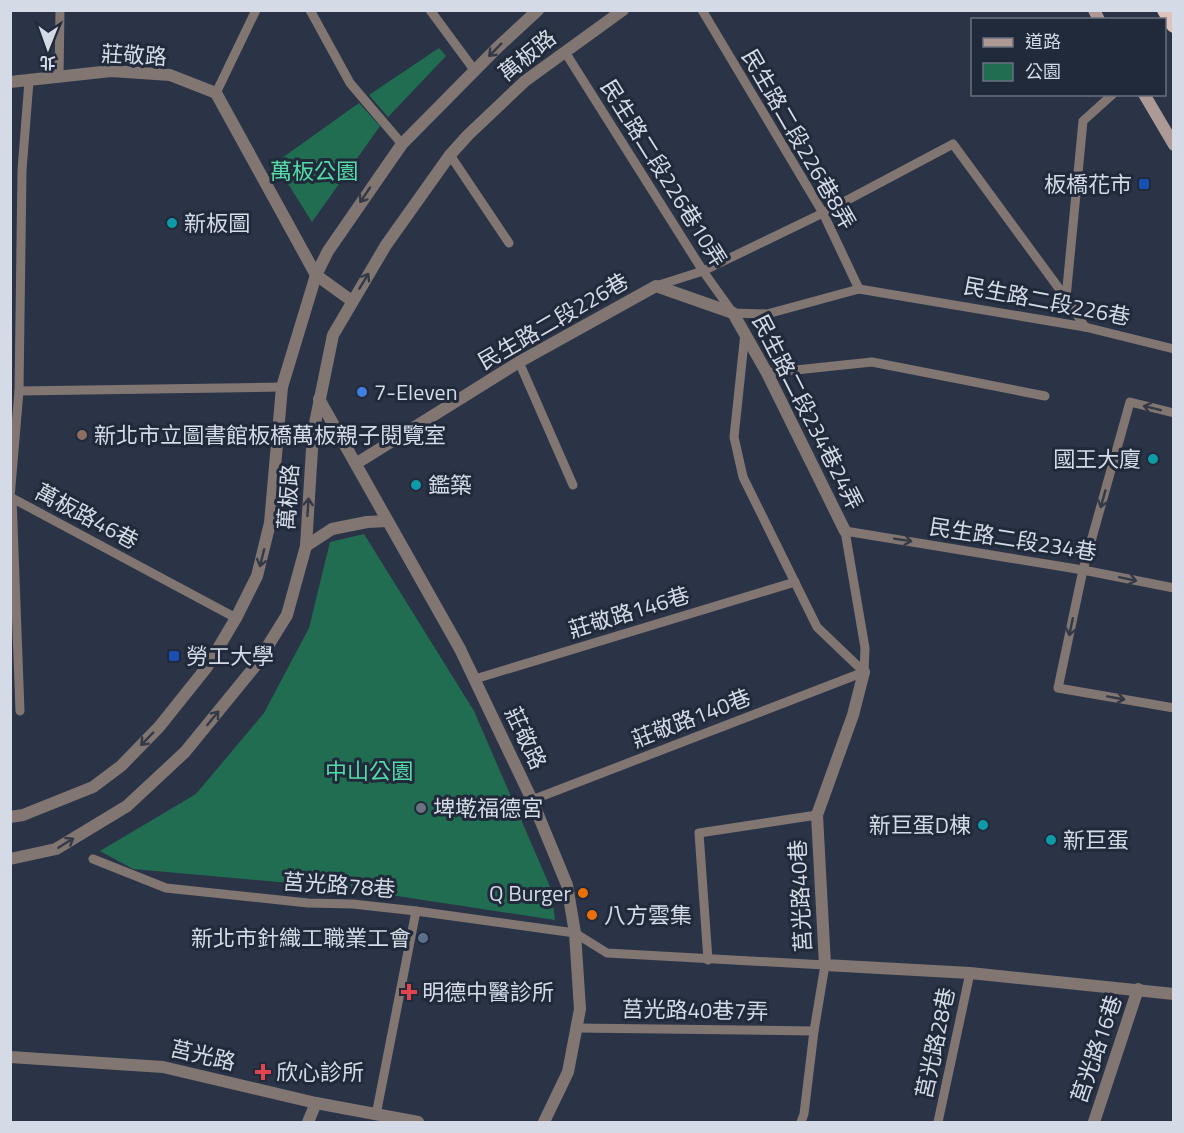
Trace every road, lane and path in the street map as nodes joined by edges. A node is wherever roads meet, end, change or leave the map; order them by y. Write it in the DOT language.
graph roads {
  1 [pos="60,10"];
  2 [pos="256,10"];
  3 [pos="310,10"];
  4 [pos="430,10"];
  5 [pos="538,10"];
  6 [pos="623,10"];
  7 [pos="702,10"];
  8 [pos="1165,10"];
  9 [pos="1173,25"];
  10 [pos="565,52"];
  11 [pos="475,71"];
  12 [pos="59,77"];
  13 [pos="10,81"];
  14 [pos="29,81"];
  15 [pos="216,93"];
  16 [pos="1111,96"];
  17 [pos="1145,96"];
  18 [pos="402,144"];
  19 [pos="1173,145"];
  20 [pos="450,155"];
  21 [pos="823,213"];
  22 [pos="10,238"];
  23 [pos="22,238"];
  24 [pos="509,243"];
  25 [pos="703,271"];
  26 [pos="316,275"];
  27 [pos="656,286"];
  28 [pos="859,289"];
  29 [pos="1066,298"];
  30 [pos="352,301"];
  31 [pos="733,313"];
  32 [pos="1085,327"];
  33 [pos="745,332"];
  34 [pos="1173,349"];
  35 [pos="14,362"];
  36 [pos="519,362"];
  37 [pos="767,374"];
  38 [pos="282,387"];
  39 [pos="19,391"];
  40 [pos="1045,396"];
  41 [pos="319,399"];
  42 [pos="1173,413"];
  43 [pos="357,463"];
  44 [pos="573,485"];
  45 [pos="11,498"];
  46 [pos="387,521"];
  47 [pos="845,531"];
  48 [pos="306,546"];
  49 [pos="1083,570"];
  50 [pos="795,582"];
  51 [pos="1173,588"];
  52 [pos="236,618"];
  53 [pos="864,672"];
  54 [pos="475,679"];
  55 [pos="1173,708"];
  56 [pos="20,711"];
  57 [pos="532,800"];
  58 [pos="817,815"];
  59 [pos="10,817"];
  60 [pos="10,859"];
  61 [pos="93,859"];
  62 [pos="416,911"];
  63 [pos="576,933"];
  64 [pos="708,960"];
  65 [pos="825,965"];
  66 [pos="970,972"];
  67 [pos="1138,989"];
  68 [pos="1173,994"];
  69 [pos="576,1028"];
  70 [pos="814,1030"];
  71 [pos="10,1057"];
  72 [pos="316,1103"];
  73 [pos="376,1115"];
  74 [pos="308,1122"];
  75 [pos="418,1122"];
  76 [pos="543,1122"];
  77 [pos="801,1122"];
  78 [pos="938,1122"];
  79 [pos="1094,1122"];
  1 -- 12 [label="lane"];
  2 -- 15 [label="lane"];
  3 -- 18 [label="lane"];
  4 -- 11 [label="lane"];
  5 -- 11 [label="street, 萬板路, one-way"];
  6 -- 10 [label="street, 萬板路"];
  7 -- 21 [label="lane, 民生路二段226巷8弄"];
  8 -- 9 [label="highway"];
  10 -- 20 [label="street, 萬板路"];
  10 -- 25 [label="lane, 民生路二段226巷10弄"];
  11 -- 18 [label="street, 萬板路"];
  12 -- 14 [label="street, 莊敬路"];
  12 -- 15 [label="street, 莊敬路"];
  13 -- 14 [label="street, 莊敬路"];
  14 -- 23 [label="lane"];
  15 -- 26 [label="street"];
  16 -- 29 [label="lane"];
  17 -- 19 [label="main road"];
  18 -- 26 [label="street, 萬板路, one-way"];
  20 -- 24 [label="lane"];
  30 -- 20 [label="street, 萬板路, one-way"];
  21 -- 25 [label="lane"];
  21 -- 28 [label="lane, 民生路二段226巷8弄"];
  21 -- 29 [label="lane"];
  22 -- 23 [label="lane"];
  23 -- 35 [label="lane"];
  25 -- 27 [label="lane"];
  25 -- 31 [label="lane, 民生路二段226巷10弄"];
  26 -- 30 [label="street"];
  26 -- 38 [label="street, 萬板路"];
  27 -- 31 [label="street, 民生路二段226巷"];
  27 -- 36 [label="street, 民生路二段226巷"];
  28 -- 31 [label="lane, 民生路二段226巷"];
  28 -- 32 [label="lane, 民生路二段226巷"];
  29 -- 32 [label="lane"];
  30 -- 41 [label="street, 萬板路"];
  31 -- 33 [label="street, 民生路二段234巷24弄"];
  32 -- 34 [label="lane, 民生路二段226巷"];
  33 -- 37 [label="street, 民生路二段234巷24弄"];
  33 -- 50 [label="lane"];
  35 -- 39 [label="lane"];
  36 -- 43 [label="street, 民生路二段226巷"];
  36 -- 44 [label="lane"];
  37 -- 40 [label="lane"];
  37 -- 47 [label="street, 民生路二段234巷24弄"];
  38 -- 39 [label="lane"];
  38 -- 52 [label="street, 萬板路, one-way"];
  39 -- 45 [label="lane"];
  41 -- 43 [label="street, 莊敬路"];
  48 -- 41 [label="street, 萬板路, one-way"];
  42 -- 49 [label="lane, one-way"];
  43 -- 46 [label="street, 莊敬路"];
  45 -- 52 [label="lane, 萬板路46巷"];
  45 -- 56 [label="lane, 萬板路46巷"];
  46 -- 48 [label="street"];
  46 -- 54 [label="street, 莊敬路"];
  47 -- 49 [label="lane, 民生路二段234巷, one-way"];
  47 -- 53 [label="lane"];
  60 -- 48 [label="street, 萬板路, one-way"];
  49 -- 51 [label="lane, 民生路二段234巷, one-way"];
  49 -- 55 [label="lane, one-way"];
  50 -- 53 [label="lane"];
  50 -- 54 [label="lane, 莊敬路146巷"];
  52 -- 59 [label="street, 萬板路, one-way"];
  53 -- 57 [label="lane, 莊敬路140巷"];
  53 -- 58 [label="street, 莒光路40巷"];
  54 -- 57 [label="street, 莊敬路"];
  57 -- 63 [label="street, 莊敬路"];
  58 -- 64 [label="lane"];
  58 -- 65 [label="street, 莒光路40巷"];
  61 -- 62 [label="lane, 莒光路78巷"];
  62 -- 63 [label="lane"];
  62 -- 73 [label="lane, 莒光路78巷"];
  63 -- 64 [label="lane"];
  63 -- 69 [label="street, 莊敬路"];
  64 -- 65 [label="lane"];
  65 -- 66 [label="street"];
  65 -- 70 [label="lane, 莒光路40巷"];
  66 -- 67 [label="street"];
  66 -- 78 [label="lane, 莒光路28巷"];
  67 -- 68 [label="street"];
  67 -- 79 [label="street, 莒光路16巷"];
  69 -- 70 [label="lane, 莒光路40巷7弄"];
  69 -- 76 [label="street, 莊敬路"];
  70 -- 77 [label="lane, 莒光路40巷"];
  71 -- 72 [label="street, 莒光路"];
  72 -- 73 [label="street, 莒光路"];
  72 -- 74 [label="street"];
  73 -- 75 [label="street, 莒光路"];
}
